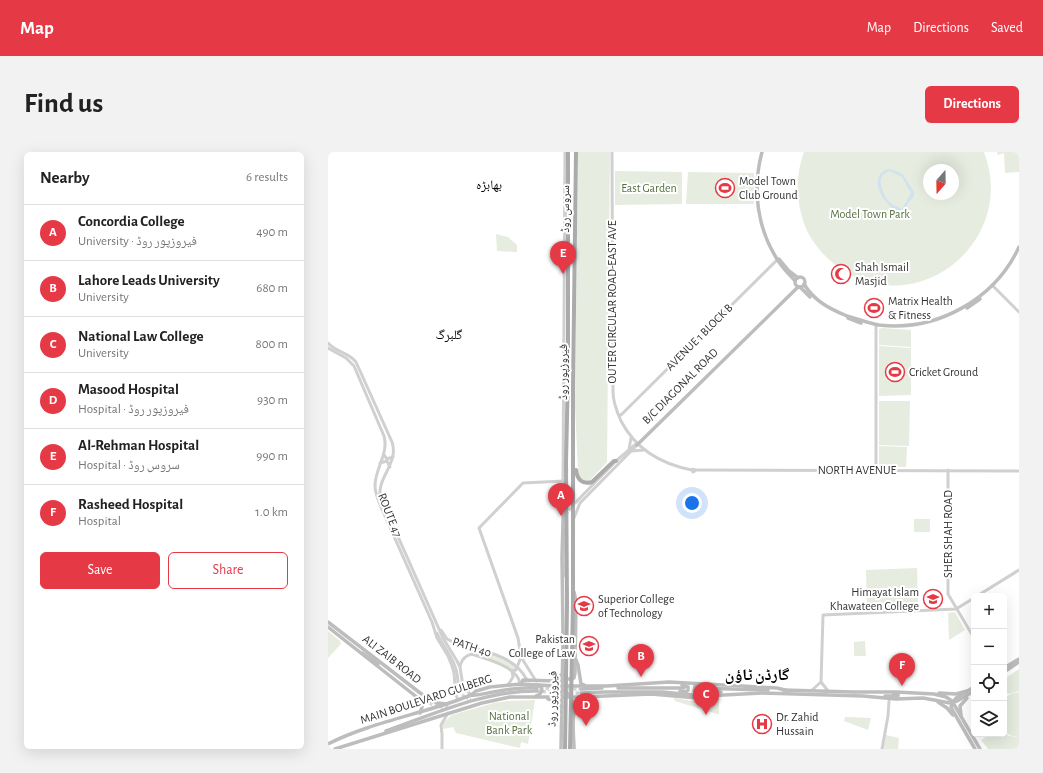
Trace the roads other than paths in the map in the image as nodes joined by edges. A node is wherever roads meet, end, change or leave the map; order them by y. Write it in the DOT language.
graph roads {
  1 [pos="565,152"];
  2 [pos="568,152"];
  3 [pos="576,152"];
  4 [pos="612,152"];
  5 [pos="763,152"];
  6 [pos="1019,247"];
  7 [pos="1019,252"];
  8 [pos="778,259"];
  9 [pos="798,278"];
  10 [pos="804,284"];
  11 [pos="797,285"];
  12 [pos="993,286"];
  13 [pos="1019,312"];
  14 [pos="876,326"];
  15 [pos="328,343"];
  16 [pos="328,348"];
  17 [pos="563,408"];
  18 [pos="568,414"];
  19 [pos="618,415"];
  20 [pos="631,438"];
  21 [pos="637,444"];
  22 [pos="630,450"];
  23 [pos="644,450"];
  24 [pos="384,453"];
  25 [pos="394,457"];
  26 [pos="574,460"];
  27 [pos="616,461"];
  28 [pos="380,463"];
  29 [pos="390,467"];
  30 [pos="876,470"];
  31 [pos="948,470"];
  32 [pos="1019,471"];
  33 [pos="565,481"];
  34 [pos="577,501"];
  35 [pos="573,520"];
  36 [pos="564,530"];
  37 [pos="1019,570"];
  38 [pos="565,583"];
  39 [pos="574,592"];
  40 [pos="982,593"];
  41 [pos="971,600"];
  42 [pos="956,610"];
  43 [pos="328,622"];
  44 [pos="432,622"];
  45 [pos="437,626"];
  46 [pos="328,627"];
  47 [pos="971,633"];
  48 [pos="345,640"];
  49 [pos="470,647"];
  50 [pos="471,654"];
  51 [pos="521,656"];
  52 [pos="576,660"];
  53 [pos="1019,661"];
  54 [pos="460,667"];
  55 [pos="517,667"];
  56 [pos="562,667"];
  57 [pos="1007,667"];
  58 [pos="1007,670"];
  59 [pos="512,671"];
  60 [pos="531,674"];
  61 [pos="528,680"];
  62 [pos="458,682"];
  63 [pos="821,682"];
  64 [pos="462,683"];
  65 [pos="455,684"];
  66 [pos="508,684"];
  67 [pos="520,684"];
  68 [pos="629,685"];
  69 [pos="537,686"];
  70 [pos="556,686"];
  71 [pos="599,686"];
  72 [pos="736,686"];
  73 [pos="564,687"];
  74 [pos="684,688"];
  75 [pos="697,688"];
  76 [pos="785,690"];
  77 [pos="971,690"];
  78 [pos="810,691"];
  79 [pos="570,692"];
  80 [pos="629,692"];
  81 [pos="828,692"];
  82 [pos="971,692"];
  83 [pos="581,693"];
  84 [pos="748,693"];
  85 [pos="968,693"];
  86 [pos="934,694"];
  87 [pos="871,695"];
  88 [pos="705,696"];
  89 [pos="420,697"];
  90 [pos="529,697"];
  91 [pos="555,697"];
  92 [pos="562,697"];
  93 [pos="571,697"];
  94 [pos="545,698"];
  95 [pos="428,699"];
  96 [pos="470,699"];
  97 [pos="933,699"];
  98 [pos="458,700"];
  99 [pos="889,701"];
  100 [pos="423,702"];
  101 [pos="953,702"];
  102 [pos="449,705"];
  103 [pos="562,707"];
  104 [pos="574,710"];
  105 [pos="420,713"];
  106 [pos="448,713"];
  107 [pos="961,717"];
  108 [pos="434,718"];
  109 [pos="956,719"];
  110 [pos="441,725"];
  111 [pos="364,739"];
  112 [pos="333,741"];
  113 [pos="328,744"];
  114 [pos="336,748"];
  115 [pos="442,749"];
  116 [pos="562,749"];
  117 [pos="565,749"];
  118 [pos="570,749"];
  119 [pos="574,749"];
  120 [pos="882,749"];
  121 [pos="975,749"];
  122 [pos="980,749"];
  1 -- 17 [label="street, سروس روڈ"];
  2 -- 18 [label="main road, فیروزپور روڈ"];
  3 -- 26 [label="main road, فیروزپور روڈ"];
  4 -- 19 [label="street, OUTER CIRCULAR ROAD-EAST AVE"];
  5 -- 8 [label="main road"];
  6 -- 12 [label="main road"];
  7 -- 12 [label="main road"];
  8 -- 9 [label="main road"];
  8 -- 11 [label="main road"];
  8 -- 19 [label="street, AVENUE 1 BLOCK B"];
  9 -- 10 [label="main road"];
  9 -- 11 [label="main road"];
  10 -- 11 [label="main road"];
  10 -- 12 [label="main road"];
  11 -- 14 [label="main road"];
  11 -- 21 [label="main road, B/C DIAGONAL ROAD"];
  12 -- 13 [label="street"];
  12 -- 14 [label="main road"];
  14 -- 30 [label="street"];
  15 -- 25 [label="street"];
  16 -- 24 [label="street, ROUTE 47"];
  17 -- 18 [label="main road"];
  17 -- 33 [label="street, سروس روڈ"];
  18 -- 33 [label="main road, فیروزپور روڈ"];
  19 -- 20 [label="street, OUTER CIRCULAR ROAD-EAST AVE"];
  20 -- 21 [label="street, OUTER CIRCULAR ROAD-EAST AVE"];
  20 -- 22 [label="street"];
  21 -- 22 [label="street"];
  21 -- 23 [label="street, OUTER CIRCULAR ROAD-EAST AVE"];
  22 -- 23 [label="street"];
  22 -- 27 [label="street"];
  22 -- 35 [label="street"];
  23 -- 30 [label="street, NORTH AVENUE"];
  24 -- 25 [label="street"];
  24 -- 28 [label="street, ROUTE 47"];
  25 -- 29 [label="street, ROUTE 47"];
  26 -- 27 [label="main road"];
  26 -- 35 [label="main road, فیروزپور روڈ"];
  27 -- 34 [label="street"];
  28 -- 29 [label="street"];
  28 -- 44 [label="street, ROUTE 47"];
  29 -- 45 [label="street, ROUTE 47"];
  30 -- 31 [label="street, NORTH AVENUE"];
  31 -- 32 [label="street, NORTH AVENUE"];
  31 -- 42 [label="street, SHER SHAH ROAD"];
  33 -- 38 [label="main road, فیروزپور روڈ"];
  33 -- 51 [label="street"];
  35 -- 39 [label="main road, فیروزپور روڈ"];
  36 -- 38 [label="street"];
  37 -- 40 [label="street"];
  38 -- 56 [label="main road, فیروزپور روڈ"];
  38 -- 117 [label="main road, فیروزپور روڈ, bridge"];
  39 -- 52 [label="main road, فیروزپور روڈ"];
  39 -- 118 [label="main road, فیروزپور روڈ, bridge"];
  41 -- 42 [label="street"];
  42 -- 47 [label="street, SHER SHAH ROAD"];
  42 -- 63 [label="street"];
  43 -- 95 [label="main road, ALI ZAIB ROAD"];
  44 -- 62 [label="street"];
  44 -- 65 [label="street, ROUTE 47"];
  45 -- 49 [label="street, PATH 40"];
  45 -- 54 [label="street, ROUTE 47"];
  46 -- 48 [label="main road, ALI ZAIB ROAD"];
  48 -- 89 [label="main road"];
  48 -- 100 [label="main road, ALI ZAIB ROAD"];
  49 -- 50 [label="street"];
  49 -- 55 [label="street, PATH 40"];
  50 -- 54 [label="street, PATH 40"];
  50 -- 59 [label="street, PATH 40"];
  51 -- 55 [label="street"];
  51 -- 60 [label="street"];
  52 -- 56 [label="main road"];
  52 -- 71 [label="main road, فیروزپور روڈ"];
  53 -- 57 [label="main road"];
  53 -- 58 [label="main road"];
  54 -- 64 [label="street, ROUTE 47"];
  55 -- 59 [label="street"];
  55 -- 61 [label="street, PATH 40"];
  56 -- 69 [label="main road"];
  56 -- 73 [label="main road, فیروزپور روڈ"];
  59 -- 66 [label="street"];
  59 -- 67 [label="street"];
  60 -- 61 [label="street"];
  60 -- 69 [label="street"];
  61 -- 67 [label="main road"];
  61 -- 69 [label="main road"];
  63 -- 78 [label="street"];
  63 -- 81 [label="street"];
  64 -- 65 [label="street"];
  64 -- 96 [label="street"];
  65 -- 98 [label="street, ROUTE 47"];
  66 -- 67 [label="main road, MAIN BOULEVARD GULBERG"];
  66 -- 96 [label="main road, MAIN BOULEVARD GULBERG"];
  67 -- 69 [label="main road, MAIN BOULEVARD GULBERG"];
  68 -- 71 [label="main road"];
  68 -- 72 [label="main road"];
  68 -- 80 [label="main road"];
  69 -- 70 [label="main road, MAIN BOULEVARD GULBERG"];
  69 -- 90 [label="main road"];
  69 -- 96 [label="main road"];
  69 -- 96 [label="main road"];
  70 -- 73 [label="main road"];
  70 -- 91 [label="main road"];
  71 -- 83 [label="main road"];
  72 -- 76 [label="main road"];
  72 -- 84 [label="main road"];
  73 -- 79 [label="main road"];
  73 -- 83 [label="main road"];
  73 -- 92 [label="main road, فیروزپور روڈ"];
  74 -- 83 [label="main road"];
  75 -- 76 [label="main road"];
  76 -- 78 [label="main road"];
  77 -- 85 [label="main road"];
  78 -- 81 [label="main road"];
  79 -- 83 [label="main road"];
  79 -- 83 [label="main road"];
  79 -- 92 [label="main road"];
  79 -- 93 [label="main road"];
  80 -- 83 [label="main road"];
  80 -- 88 [label="main road"];
  81 -- 87 [label="main road"];
  82 -- 85 [label="main road"];
  83 -- 88 [label="main road"];
  83 -- 93 [label="main road, MAIN BOULEVARD GULBERG"];
  83 -- 104 [label="main road, فیروزپور روڈ"];
  84 -- 87 [label="main road"];
  84 -- 88 [label="main road"];
  85 -- 86 [label="main road"];
  85 -- 101 [label="main road"];
  85 -- 107 [label="main road"];
  86 -- 87 [label="main road"];
  86 -- 101 [label="main road"];
  87 -- 87 [label="main road"];
  87 -- 97 [label="main road"];
  90 -- 94 [label="main road, MAIN BOULEVARD GULBERG"];
  90 -- 106 [label="main road, MAIN BOULEVARD GULBERG"];
  91 -- 92 [label="main road, MAIN BOULEVARD GULBERG"];
  91 -- 94 [label="main road, MAIN BOULEVARD GULBERG"];
  92 -- 93 [label="main road, MAIN BOULEVARD GULBERG"];
  92 -- 103 [label="main road, فیروزپور روڈ"];
  93 -- 104 [label="main road"];
  94 -- 103 [label="main road"];
  95 -- 100 [label="main road"];
  95 -- 102 [label="main road, ALI ZAIB ROAD"];
  96 -- 98 [label="main road, MAIN BOULEVARD GULBERG"];
  96 -- 102 [label="main road"];
  96 -- 111 [label="main road"];
  97 -- 101 [label="main road"];
  97 -- 109 [label="main road"];
  98 -- 102 [label="main road, MAIN BOULEVARD GULBERG"];
  99 -- 120 [label="street"];
  100 -- 105 [label="main road, ALI ZAIB ROAD"];
  101 -- 107 [label="main road"];
  101 -- 109 [label="main road"];
  102 -- 105 [label="main road, MAIN BOULEVARD GULBERG"];
  103 -- 116 [label="main road, فیروزپور روڈ"];
  104 -- 119 [label="main road, فیروزپور روڈ"];
  105 -- 112 [label="main road, MAIN BOULEVARD GULBERG"];
  106 -- 108 [label="main road, MAIN BOULEVARD GULBERG"];
  106 -- 110 [label="street"];
  107 -- 122 [label="main road"];
  108 -- 110 [label="street"];
  108 -- 111 [label="main road, MAIN BOULEVARD GULBERG"];
  109 -- 121 [label="main road"];
  110 -- 115 [label="street"];
  111 -- 114 [label="main road, MAIN BOULEVARD GULBERG"];
  112 -- 113 [label="main road, MAIN BOULEVARD GULBERG"];
  112 -- 114 [label="main road"];
}
